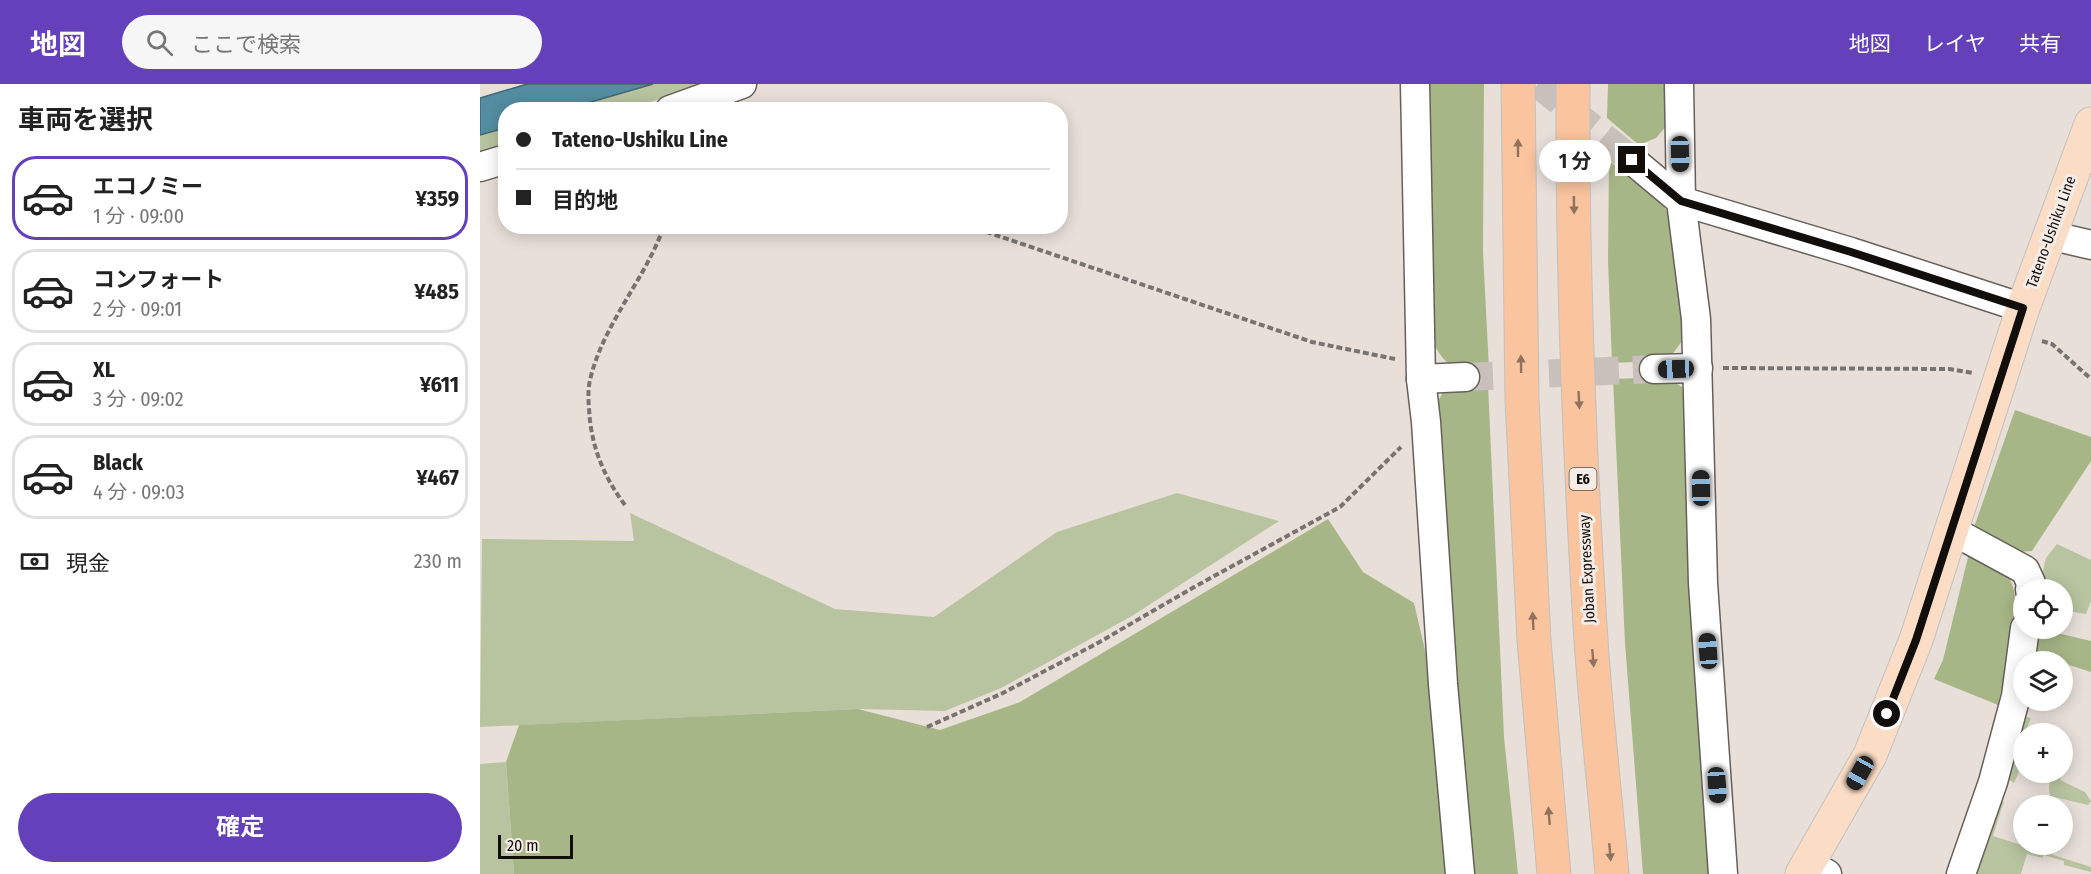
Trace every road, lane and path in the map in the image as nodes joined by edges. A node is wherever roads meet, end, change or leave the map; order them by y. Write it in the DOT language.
graph roads {
  1 [pos="742,84"];
  2 [pos="1415,84"];
  3 [pos="1518,84"];
  4 [pos="1573,84"];
  5 [pos="1679,84"];
  6 [pos="692,102"];
  7 [pos="2091,124"];
  8 [pos="1632,160"];
  9 [pos="498,161"];
  10 [pos="480,167"];
  11 [pos="1681,201"];
  12 [pos="661,234"];
  13 [pos="993,234"];
  14 [pos="2049,235"];
  15 [pos="2091,245"];
  16 [pos="2019,320"];
  17 [pos="1698,368"];
  18 [pos="1654,369"];
  19 [pos="1421,372"];
  20 [pos="1465,377"];
  21 [pos="2091,379"];
  22 [pos="2000,380"];
  23 [pos="1426,422"];
  24 [pos="625,505"];
  25 [pos="1949,534"];
  26 [pos="2029,579"];
  27 [pos="2024,639"];
  28 [pos="927,727"];
  29 [pos="1812,871"];
  30 [pos="1460,874"];
  31 [pos="1554,874"];
  32 [pos="1612,874"];
  33 [pos="1723,874"];
  34 [pos="1961,874"];
  1 -- 6 [label="street"];
  2 -- 19 [label="street"];
  31 -- 3 [label="highway, one-way"];
  4 -- 32 [label="highway, Joban Expressway / E6, one-way"];
  5 -- 11 [label="street"];
  7 -- 14 [label="main road, Tateno-Ushiku Line"];
  8 -- 11 [label="street"];
  9 -- 10 [label="street"];
  11 -- 16 [label="street"];
  11 -- 17 [label="street"];
  12 -- 24 [label="path"];
  13 -- 19 [label="path"];
  14 -- 15 [label="street"];
  14 -- 16 [label="main road, Tateno-Ushiku Line"];
  16 -- 21 [label="path"];
  16 -- 22 [label="main road, Tateno-Ushiku Line"];
  17 -- 18 [label="street"];
  17 -- 22 [label="path"];
  17 -- 33 [label="street"];
  19 -- 20 [label="street"];
  19 -- 23 [label="street"];
  22 -- 25 [label="main road, Tateno-Ushiku Line"];
  23 -- 28 [label="path"];
  23 -- 30 [label="street"];
  25 -- 26 [label="street"];
  25 -- 29 [label="main road, Tateno-Ushiku Line"];
  27 -- 34 [label="street"];
}
